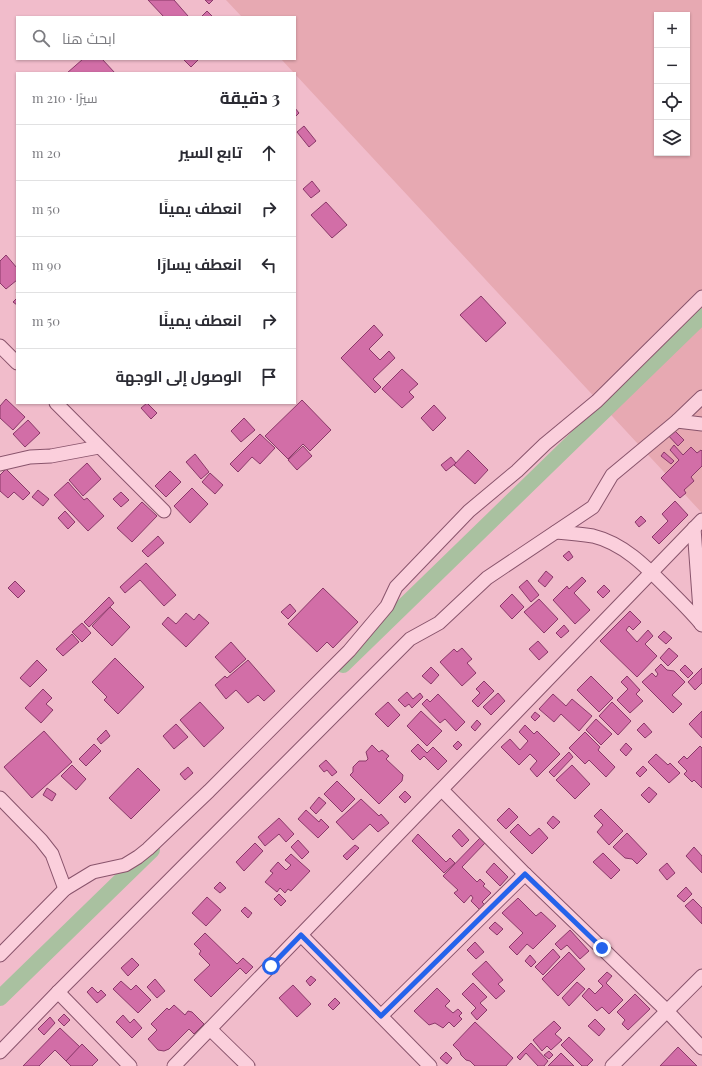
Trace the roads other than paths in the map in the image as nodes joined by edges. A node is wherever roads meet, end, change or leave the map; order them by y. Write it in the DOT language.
graph roads {
  1 [pos="702,297"];
  2 [pos="0,346"];
  3 [pos="16,362"];
  4 [pos="702,397"];
  5 [pos="57,404"];
  6 [pos="677,421"];
  7 [pos="702,424"];
  8 [pos="99,447"];
  9 [pos="0,464"];
  10 [pos="164,511"];
  11 [pos="698,524"];
  12 [pos="556,532"];
  13 [pos="652,573"];
  14 [pos="702,625"];
  15 [pos="442,790"];
  16 [pos="0,798"];
  17 [pos="525,874"];
  18 [pos="66,889"];
  19 [pos="301,935"];
  20 [pos="0,955"];
  21 [pos="702,976"];
  22 [pos="58,992"];
  23 [pos="667,1011"];
  24 [pos="381,1016"];
  25 [pos="210,1029"];
  26 [pos="702,1048"];
  27 [pos="0,1052"];
  28 [pos="130,1066"];
  29 [pos="174,1066"];
  30 [pos="248,1066"];
  31 [pos="430,1066"];
  32 [pos="612,1066"];
  1 -- 18 [label="street"];
  2 -- 3 [label="street"];
  4 -- 6 [label="street"];
  5 -- 8 [label="street"];
  6 -- 7 [label="street"];
  6 -- 12 [label="street"];
  8 -- 9 [label="street"];
  8 -- 10 [label="street"];
  11 -- 13 [label="street"];
  11 -- 14 [label="street"];
  12 -- 13 [label="street"];
  12 -- 22 [label="street"];
  13 -- 14 [label="street"];
  13 -- 15 [label="street"];
  15 -- 17 [label="street"];
  15 -- 19 [label="street"];
  16 -- 18 [label="street"];
  17 -- 23 [label="street"];
  17 -- 24 [label="street"];
  18 -- 20 [label="street"];
  19 -- 24 [label="street"];
  19 -- 25 [label="street"];
  21 -- 23 [label="street"];
  22 -- 27 [label="street"];
  22 -- 28 [label="street"];
  23 -- 26 [label="street"];
  23 -- 32 [label="street"];
  24 -- 31 [label="street"];
  25 -- 29 [label="street"];
  25 -- 30 [label="street"];
}
